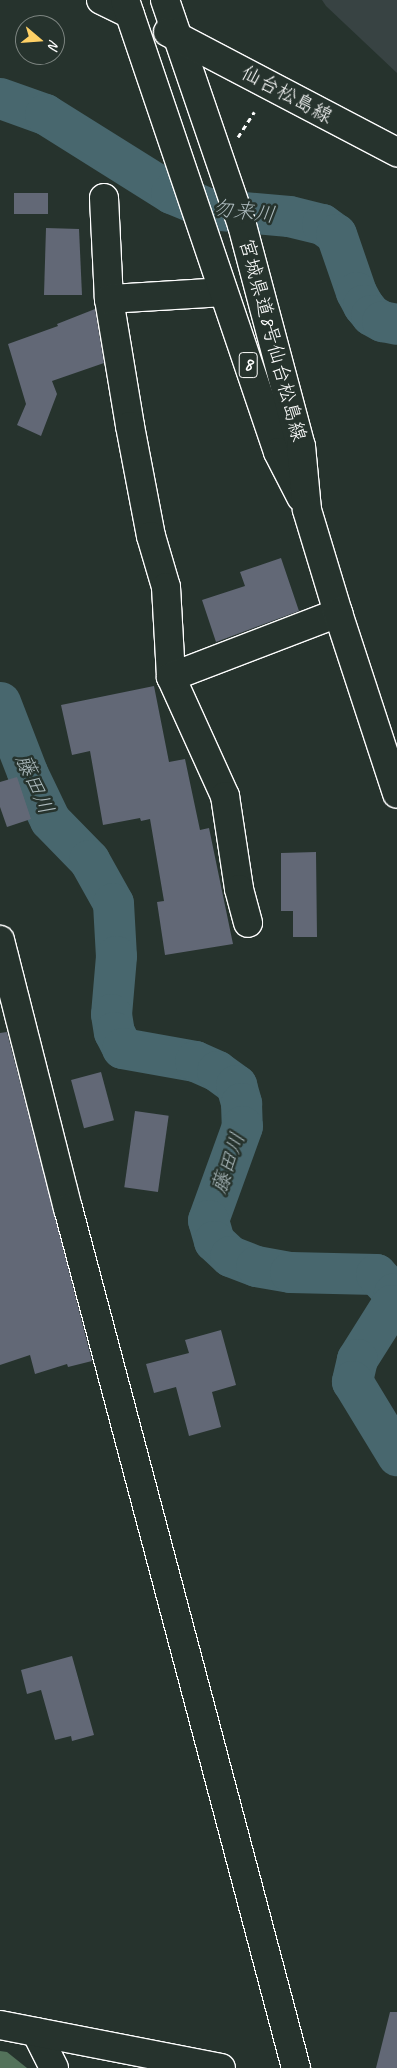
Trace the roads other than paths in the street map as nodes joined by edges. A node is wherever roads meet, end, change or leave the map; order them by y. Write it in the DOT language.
graph roads {
  1 [pos="101,0"];
  2 [pos="164,0"];
  3 [pos="127,7"];
  4 [pos="177,36"];
  5 [pos="397,152"];
  6 [pos="104,198"];
  7 [pos="223,292"];
  8 [pos="109,299"];
  9 [pos="308,510"];
  10 [pos="338,613"];
  11 [pos="171,677"];
  12 [pos="397,794"];
  13 [pos="248,923"];
  14 [pos="0,940"];
  15 [pos="0,2025"];
  16 [pos="36,2032"];
  17 [pos="54,2068"];
  18 [pos="221,2068"];
  19 [pos="296,2068"];
  1 -- 3 [label="street, 仙台松島線"];
  2 -- 4 [label="street, 8"];
  3 -- 4 [label="street, 仙台松島線"];
  3 -- 7 [label="street, 宮城県道8号仙台松島線 / 8"];
  4 -- 5 [label="street, 仙台松島線"];
  4 -- 9 [label="street, 宮城県道8号仙台松島線 / 8"];
  6 -- 8 [label="street"];
  7 -- 8 [label="street"];
  7 -- 9 [label="street, 宮城県道8号仙台松島線 / 8"];
  8 -- 11 [label="street"];
  9 -- 10 [label="street, 宮城県道8号仙台松島線 / 8"];
  10 -- 11 [label="street"];
  10 -- 12 [label="street, 宮城県道8号仙台松島線 / 8"];
  11 -- 13 [label="street"];
  14 -- 19 [label="street"];
  15 -- 16 [label="street"];
  16 -- 17 [label="street"];
  16 -- 18 [label="street"];
}
